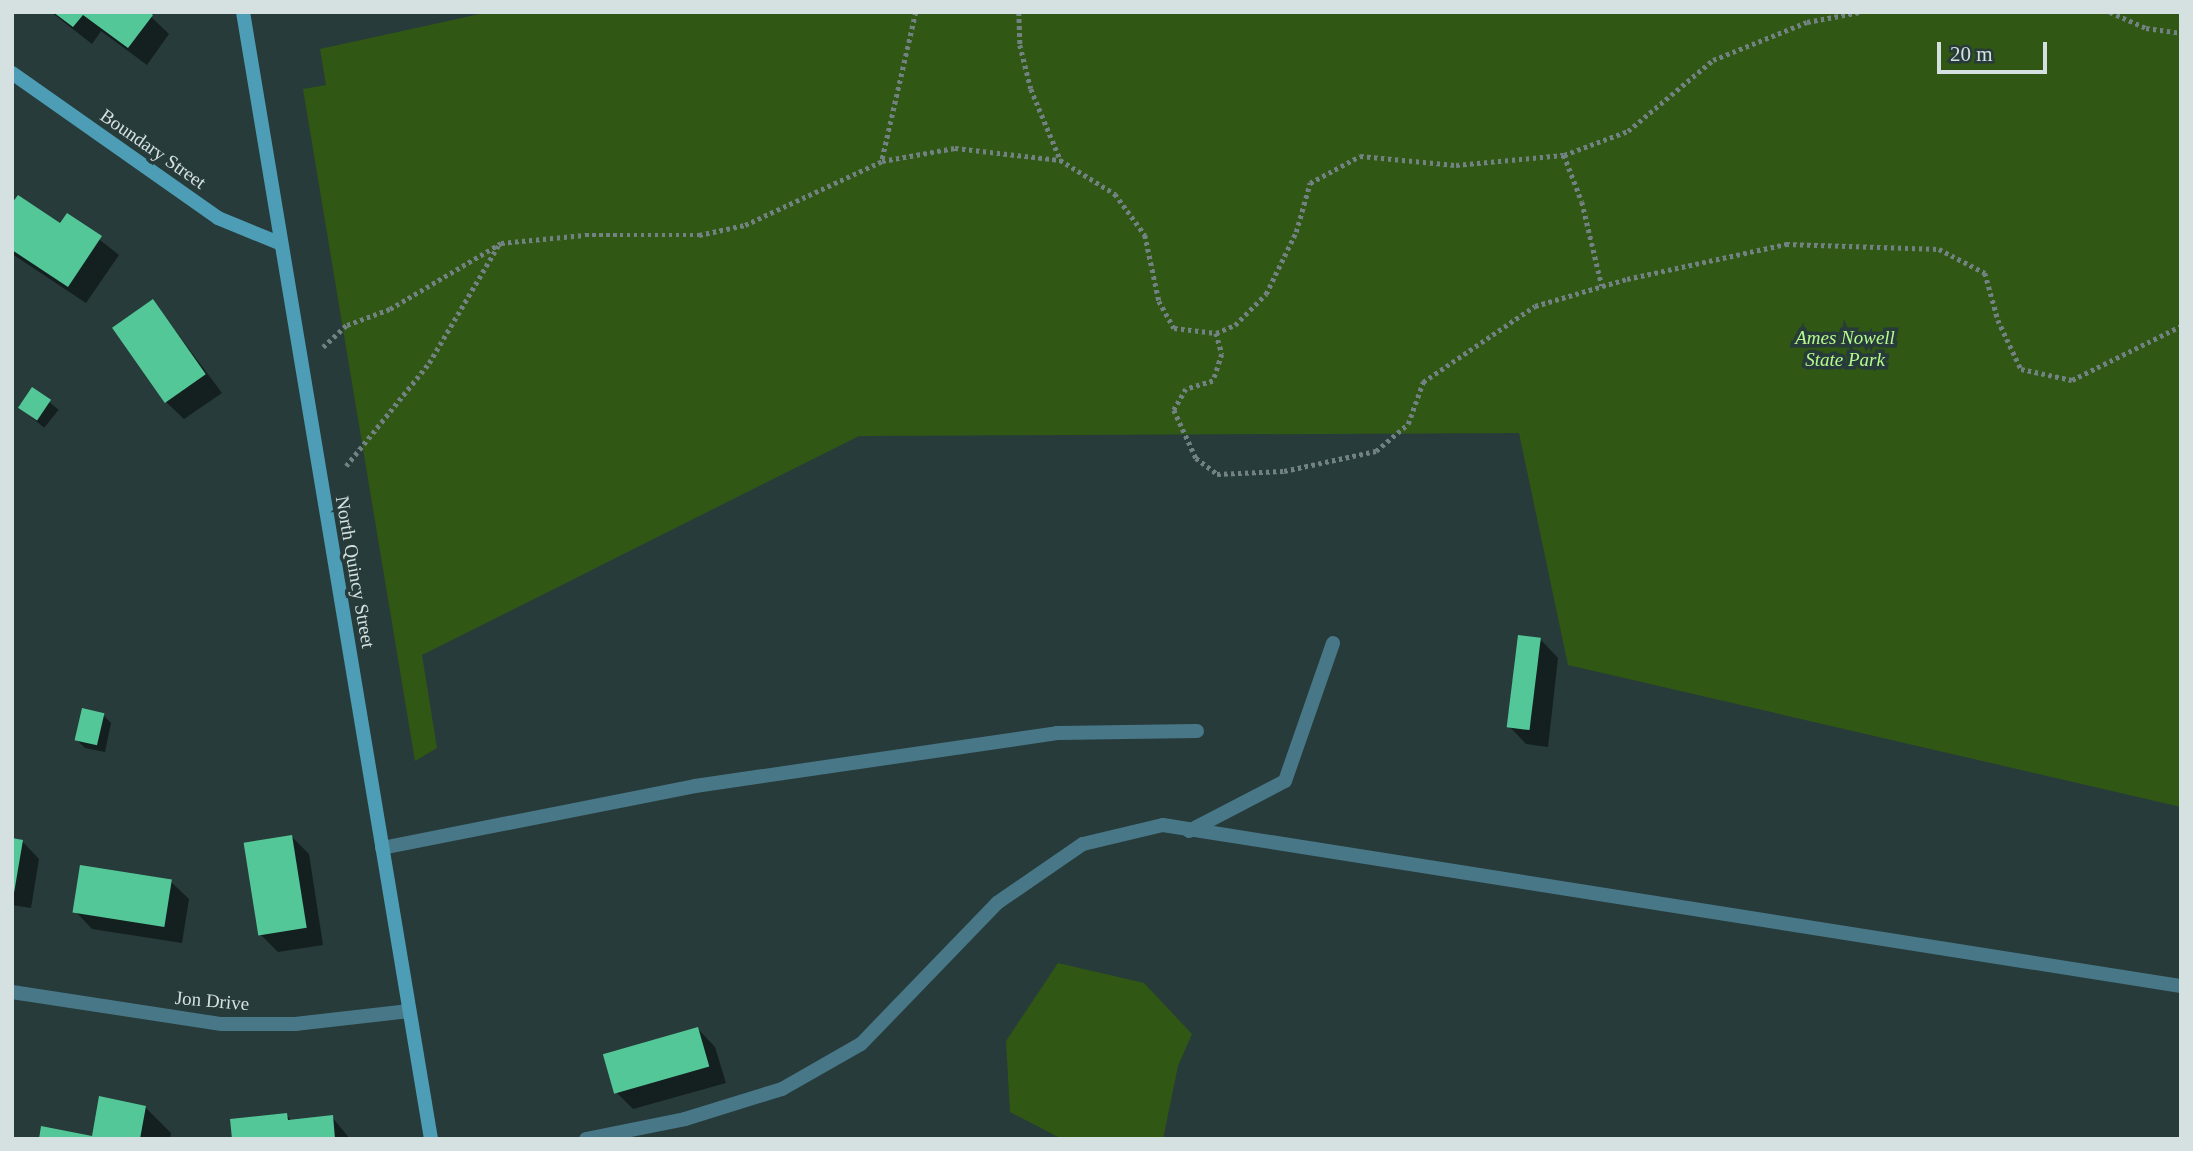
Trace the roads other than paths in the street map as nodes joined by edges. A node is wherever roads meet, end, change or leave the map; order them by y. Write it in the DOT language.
graph roads {
  1 [pos="243,12"];
  2 [pos="12,73"];
  3 [pos="279,243"];
  4 [pos="1333,643"];
  5 [pos="1197,731"];
  6 [pos="1189,831"];
  7 [pos="382,848"];
  8 [pos="2181,986"];
  9 [pos="12,992"];
  10 [pos="409,1011"];
  11 [pos="431,1139"];
  12 [pos="586,1139"];
  1 -- 3 [label="main road, North Quincy Street"];
  2 -- 3 [label="main road, Boundary Street"];
  3 -- 7 [label="main road, North Quincy Street"];
  4 -- 6 [label="street"];
  5 -- 7 [label="street"];
  6 -- 8 [label="street"];
  6 -- 12 [label="street"];
  7 -- 10 [label="main road, North Quincy Street"];
  9 -- 10 [label="street, Jon Drive"];
  10 -- 11 [label="main road, North Quincy Street"];
}
